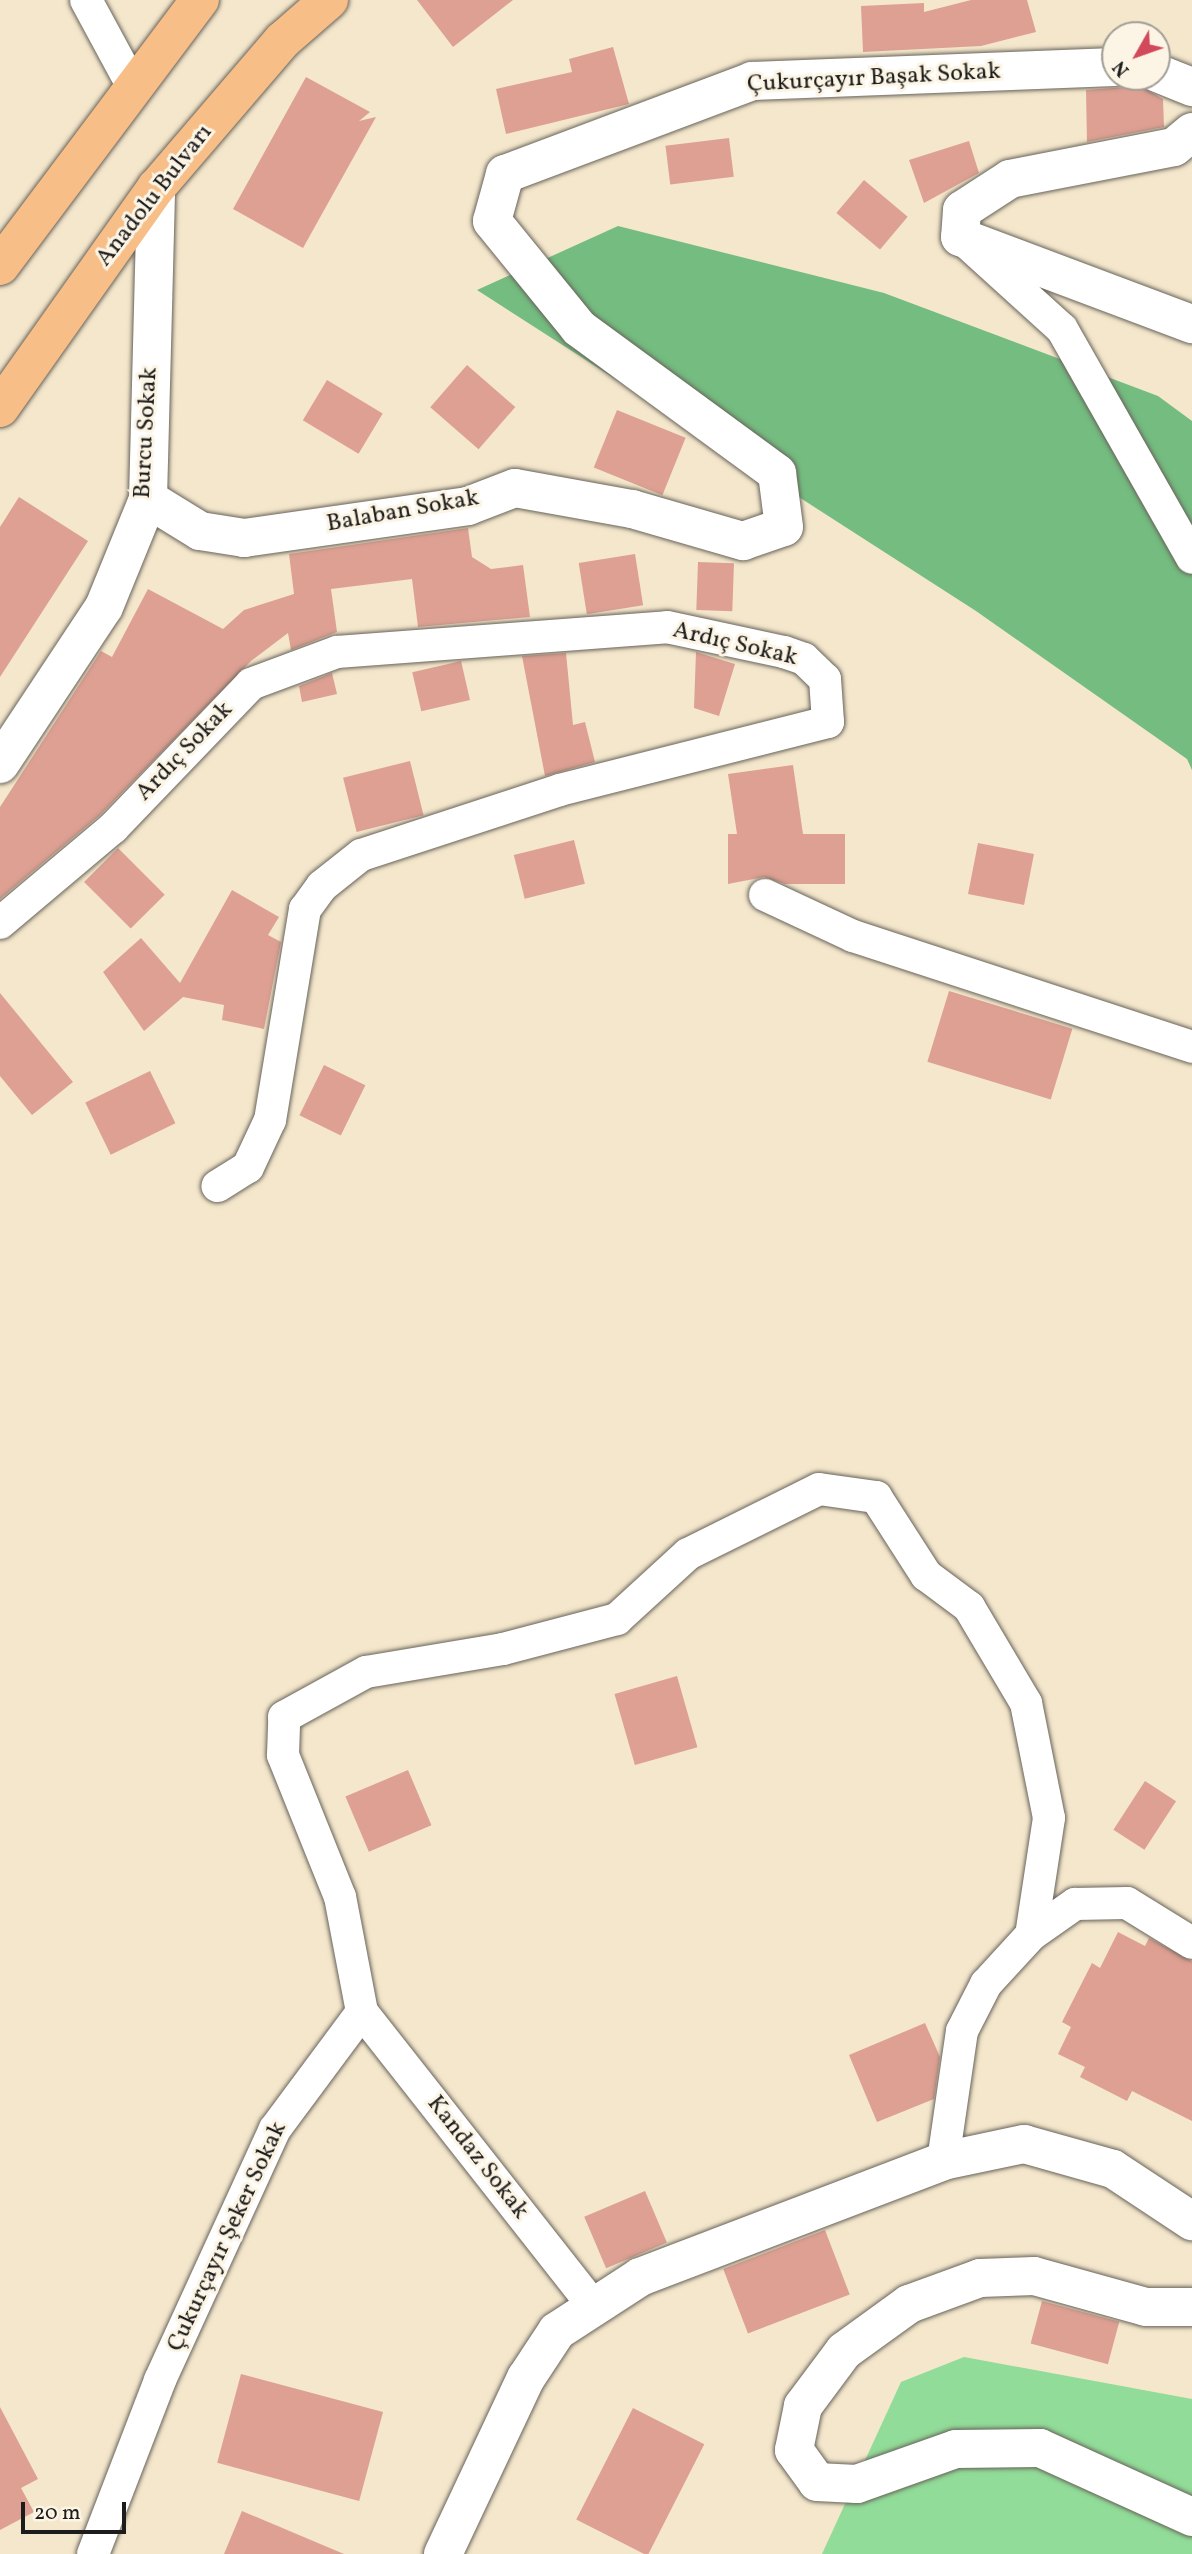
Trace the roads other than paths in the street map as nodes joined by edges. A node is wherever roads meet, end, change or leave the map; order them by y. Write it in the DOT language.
graph roads {
  1 [pos="86,0"];
  2 [pos="200,0"];
  3 [pos="329,0"];
  4 [pos="1101,68"];
  5 [pos="1171,79"];
  6 [pos="133,87"];
  7 [pos="1192,87"];
  8 [pos="1192,132"];
  9 [pos="156,188"];
  10 [pos="960,237"];
  11 [pos="6,245"];
  12 [pos="1192,324"];
  13 [pos="0,408"];
  14 [pos="148,499"];
  15 [pos="784,527"];
  16 [pos="1192,558"];
  17 [pos="0,764"];
  18 [pos="765,895"];
  19 [pos="0,923"];
  20 [pos="1192,1048"];
  21 [pos="218,1186"];
  22 [pos="1031,1935"];
  23 [pos="1192,1943"];
  24 [pos="362,2012"];
  25 [pos="943,2161"];
  26 [pos="1192,2221"];
  27 [pos="591,2303"];
  28 [pos="1192,2307"];
  29 [pos="1192,2517"];
  30 [pos="93,2554"];
  31 [pos="443,2554"];
  1 -- 6 [label="street"];
  2 -- 6 [label="highway"];
  3 -- 9 [label="highway, Anadolu Bulvarı"];
  4 -- 15 [label="street, Çukurçayır Başak Sokak"];
  5 -- 7 [label="street"];
  6 -- 11 [label="highway"];
  8 -- 10 [label="street"];
  9 -- 13 [label="highway, Anadolu Bulvarı"];
  9 -- 14 [label="street, Burcu Sokak"];
  10 -- 12 [label="street"];
  10 -- 16 [label="street"];
  14 -- 15 [label="street, Balaban Sokak"];
  14 -- 17 [label="street, Burcu Sokak"];
  18 -- 20 [label="street"];
  19 -- 21 [label="street, Ardıç Sokak"];
  22 -- 23 [label="street"];
  22 -- 24 [label="street"];
  22 -- 25 [label="street"];
  24 -- 27 [label="street, Kandaz Sokak"];
  24 -- 30 [label="street, Çukurçayır Şeker Sokak"];
  25 -- 26 [label="street"];
  25 -- 27 [label="street"];
  27 -- 31 [label="street"];
  28 -- 29 [label="street"];
}
